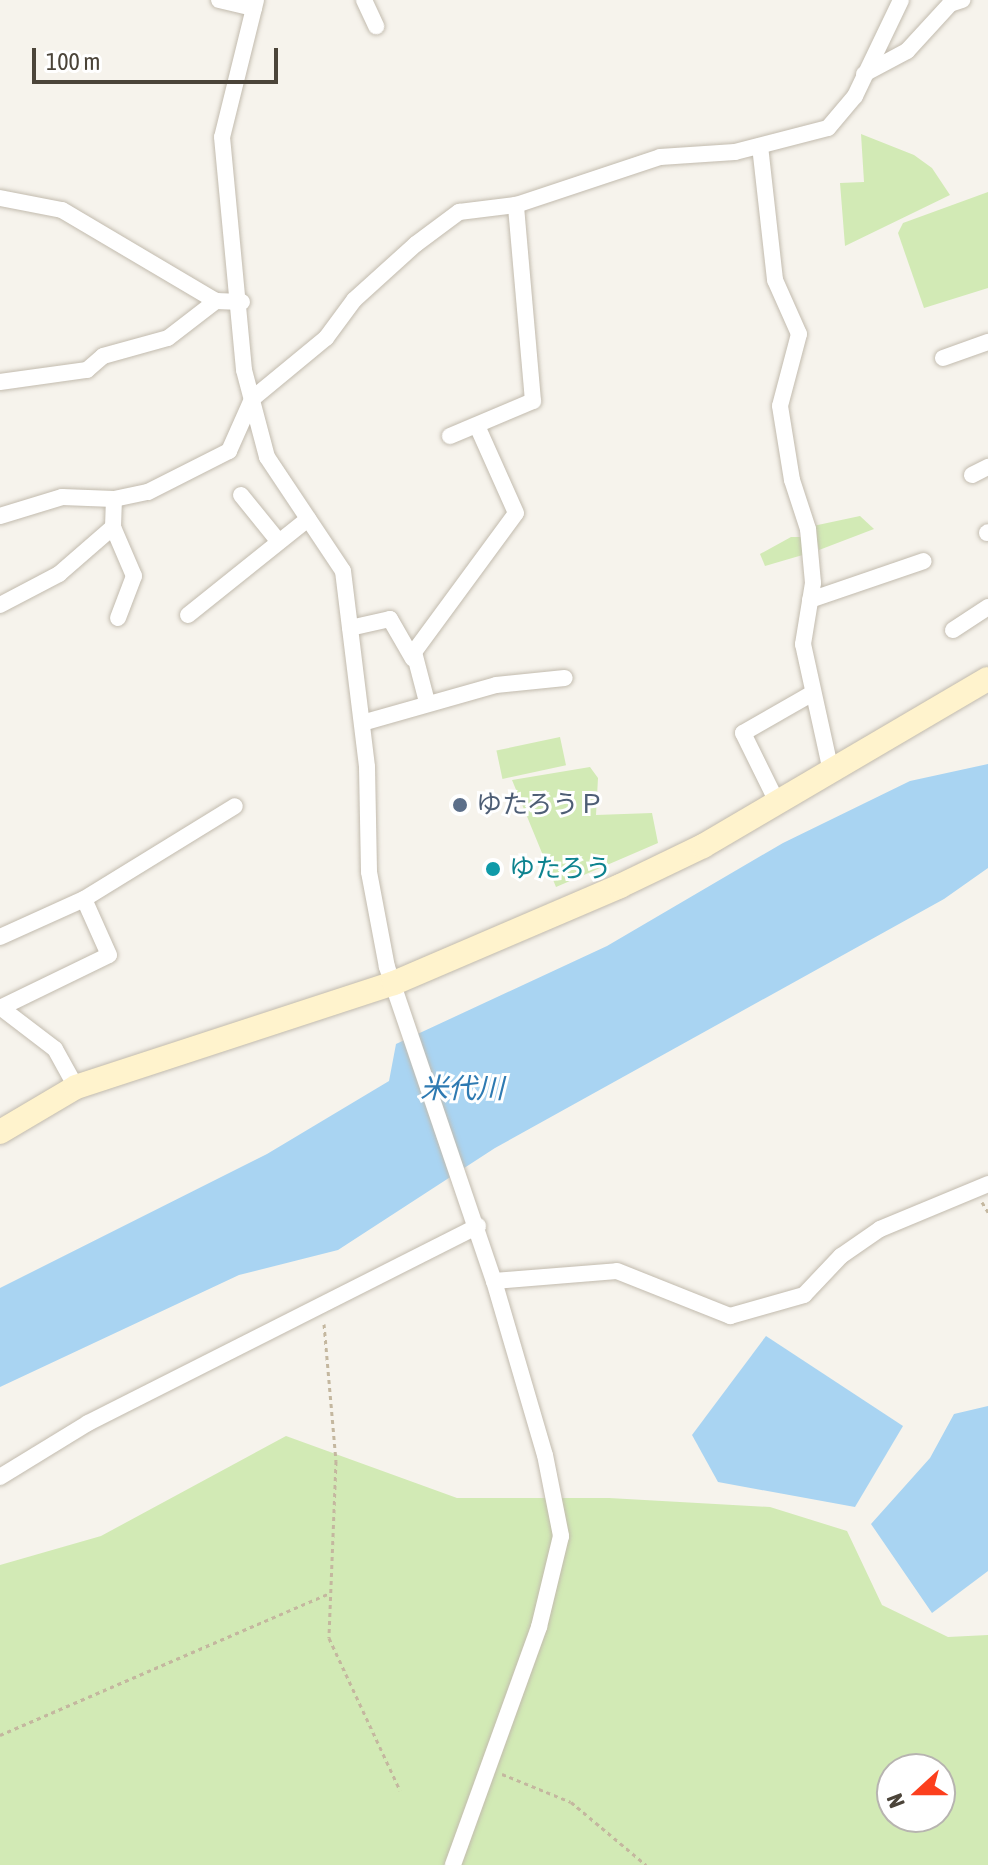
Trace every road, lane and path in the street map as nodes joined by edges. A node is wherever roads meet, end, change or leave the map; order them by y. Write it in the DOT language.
graph roads {
  1 [pos="219,0"];
  2 [pos="364,0"];
  3 [pos="901,0"];
  4 [pos="962,0"];
  5 [pos="255,4"];
  6 [pos="376,26"];
  7 [pos="864,74"];
  8 [pos="760,146"];
  9 [pos="0,198"];
  10 [pos="516,205"];
  11 [pos="216,301"];
  12 [pos="242,302"];
  13 [pos="988,342"];
  14 [pos="943,358"];
  15 [pos="0,382"];
  16 [pos="252,399"];
  17 [pos="478,428"];
  18 [pos="450,436"];
  19 [pos="988,467"];
  20 [pos="972,475"];
  21 [pos="241,495"];
  22 [pos="114,499"];
  23 [pos="0,516"];
  24 [pos="308,519"];
  25 [pos="113,527"];
  26 [pos="279,542"];
  27 [pos="924,561"];
  28 [pos="810,600"];
  29 [pos="0,605"];
  30 [pos="988,607"];
  31 [pos="188,615"];
  32 [pos="118,618"];
  33 [pos="350,628"];
  34 [pos="953,630"];
  35 [pos="413,659"];
  36 [pos="565,678"];
  37 [pos="988,679"];
  38 [pos="811,694"];
  39 [pos="427,702"];
  40 [pos="362,723"];
  41 [pos="831,771"];
  42 [pos="777,802"];
  43 [pos="235,806"];
  44 [pos="84,899"];
  45 [pos="0,937"];
  46 [pos="397,993"];
  47 [pos="0,1008"];
  48 [pos="76,1087"];
  49 [pos="0,1132"];
  50 [pos="988,1184"];
  51 [pos="476,1220"];
  52 [pos="494,1281"];
  53 [pos="320,1307"];
  54 [pos="0,1477"];
  55 [pos="328,1594"];
  56 [pos="0,1735"];
  57 [pos="489,1768"];
  58 [pos="400,1790"];
  59 [pos="453,1865"];
  60 [pos="646,1865"];
  1 -- 5 [label="street"];
  2 -- 6 [label="street"];
  3 -- 7 [label="street"];
  4 -- 7 [label="street"];
  5 -- 12 [label="street"];
  7 -- 8 [label="street"];
  8 -- 10 [label="street"];
  8 -- 28 [label="street"];
  9 -- 11 [label="street"];
  10 -- 16 [label="street"];
  10 -- 17 [label="street"];
  11 -- 12 [label="street"];
  11 -- 15 [label="street"];
  12 -- 16 [label="street"];
  13 -- 14 [label="street"];
  16 -- 22 [label="street"];
  16 -- 24 [label="street"];
  17 -- 18 [label="street"];
  17 -- 35 [label="street"];
  19 -- 20 [label="street"];
  21 -- 26 [label="street"];
  22 -- 23 [label="street"];
  22 -- 25 [label="street"];
  24 -- 26 [label="street"];
  24 -- 33 [label="street"];
  25 -- 29 [label="street"];
  25 -- 32 [label="street"];
  26 -- 31 [label="street"];
  27 -- 28 [label="street"];
  28 -- 38 [label="street"];
  30 -- 34 [label="street"];
  33 -- 35 [label="street"];
  33 -- 40 [label="street"];
  35 -- 39 [label="street"];
  36 -- 39 [label="street"];
  37 -- 41 [label="street"];
  38 -- 41 [label="street"];
  38 -- 42 [label="street"];
  39 -- 40 [label="street"];
  40 -- 46 [label="street"];
  41 -- 42 [label="street"];
  42 -- 46 [label="street"];
  43 -- 44 [label="street"];
  44 -- 45 [label="street"];
  44 -- 47 [label="street"];
  46 -- 48 [label="street"];
  46 -- 51 [label="street"];
  47 -- 48 [label="street"];
  48 -- 49 [label="street"];
  50 -- 52 [label="street"];
  51 -- 52 [label="street"];
  51 -- 53 [label="street"];
  52 -- 57 [label="street"];
  53 -- 54 [label="street"];
  53 -- 55 [label="path"];
  55 -- 56 [label="path"];
  55 -- 58 [label="path"];
  57 -- 59 [label="street"];
  57 -- 60 [label="path"];
}
